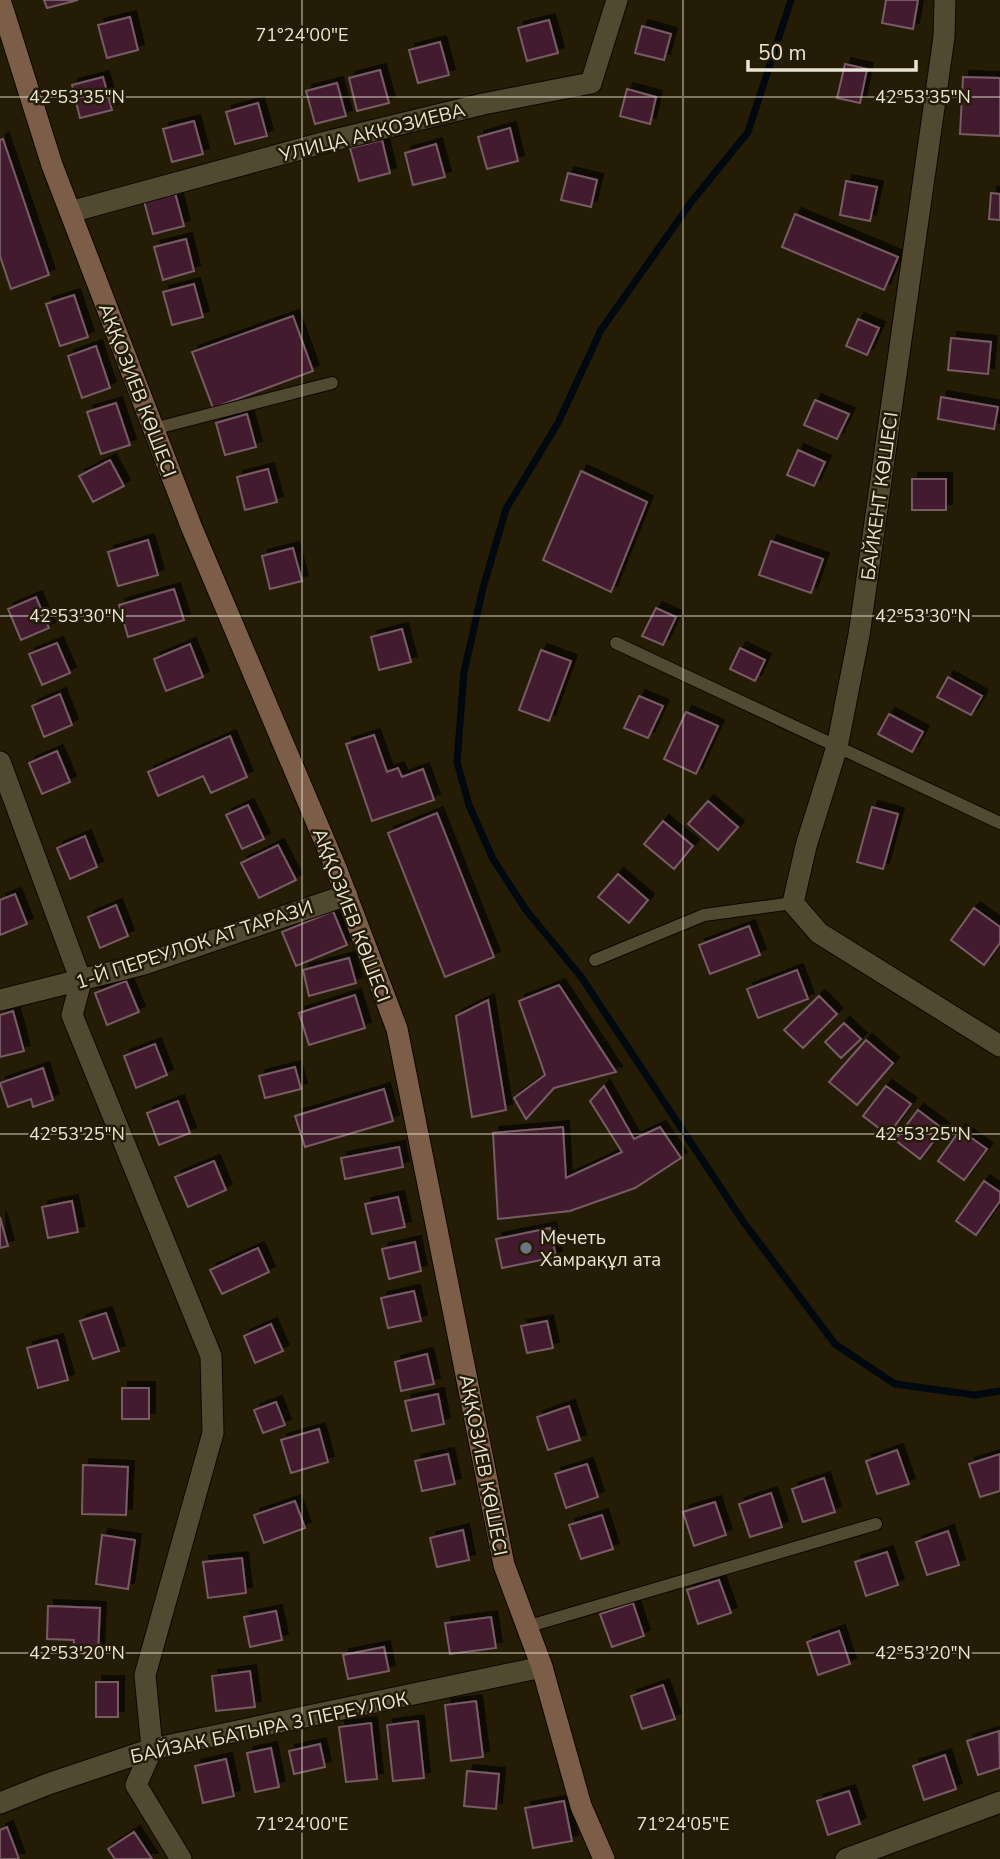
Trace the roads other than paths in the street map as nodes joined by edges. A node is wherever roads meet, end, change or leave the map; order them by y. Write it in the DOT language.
graph roads {
  1 [pos="0,0"];
  2 [pos="617,0"];
  3 [pos="945,0"];
  4 [pos="70,212"];
  5 [pos="332,383"];
  6 [pos="153,429"];
  7 [pos="616,643"];
  8 [pos="837,747"];
  9 [pos="0,762"];
  10 [pos="1000,823"];
  11 [pos="347,894"];
  12 [pos="793,903"];
  13 [pos="596,960"];
  14 [pos="81,981"];
  15 [pos="0,1000"];
  16 [pos="1000,1046"];
  17 [pos="876,1524"];
  18 [pos="526,1628"];
  19 [pos="542,1667"];
  20 [pos="152,1749"];
  21 [pos="1000,1802"];
  22 [pos="0,1803"];
  23 [pos="181,1859"];
  24 [pos="604,1859"];
  25 [pos="846,1859"];
  1 -- 4 [label="main road, АҚҚОЗИЕВ КӨШЕСІ"];
  2 -- 4 [label="street, УЛИЦА АККОЗИЕВА"];
  3 -- 8 [label="street, БАЙКЕНТ КӨШЕСІ"];
  4 -- 6 [label="main road, АҚҚОЗИЕВ КӨШЕСІ"];
  5 -- 6 [label="lane"];
  6 -- 11 [label="main road, АҚҚОЗИЕВ КӨШЕСІ"];
  7 -- 8 [label="lane"];
  8 -- 10 [label="lane"];
  8 -- 12 [label="street, БАЙКЕНТ КӨШЕСІ"];
  9 -- 14 [label="street"];
  11 -- 14 [label="street, 1-Й ПЕРЕУЛОК АТ ТАРАЗИ"];
  11 -- 18 [label="main road, АҚҚОЗИЕВ КӨШЕСІ"];
  12 -- 13 [label="lane"];
  12 -- 16 [label="street"];
  14 -- 15 [label="street, 1-Й ПЕРЕУЛОК АТ ТАРАЗИ"];
  14 -- 20 [label="street"];
  17 -- 18 [label="lane"];
  18 -- 19 [label="main road, АҚҚОЗИЕВ КӨШЕСІ"];
  19 -- 20 [label="street, БАЙЗАК БАТЫРА 3 ПЕРЕУЛОК"];
  19 -- 24 [label="main road, АҚҚОЗИЕВ КӨШЕСІ"];
  20 -- 22 [label="street, БАЙЗАК БАТЫРА 3 ПЕРЕУЛОК"];
  20 -- 23 [label="street"];
  21 -- 25 [label="street"];
}
